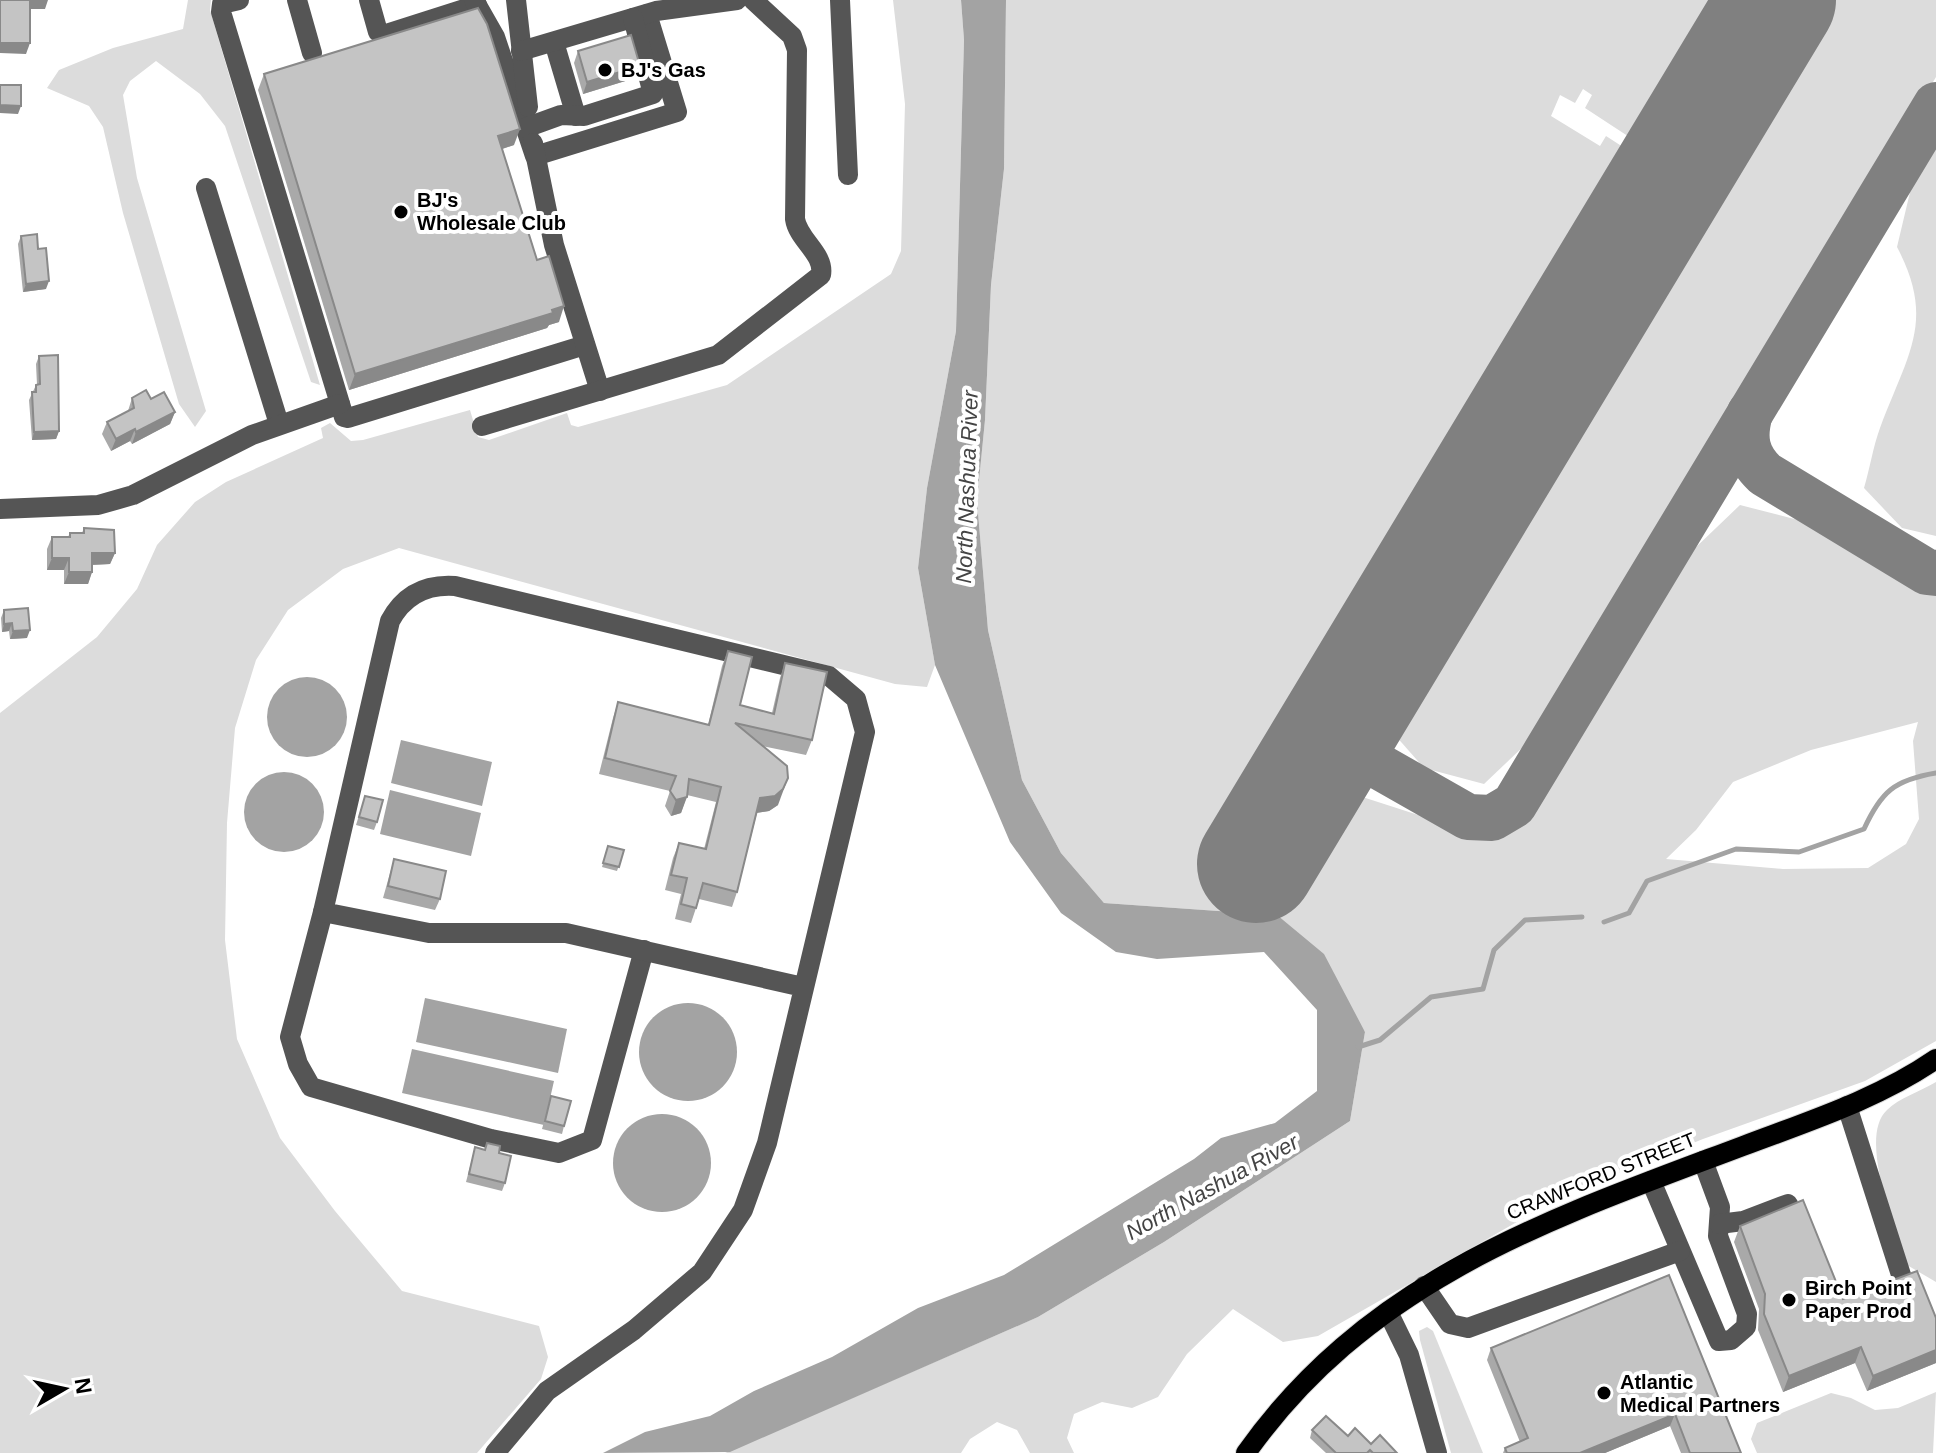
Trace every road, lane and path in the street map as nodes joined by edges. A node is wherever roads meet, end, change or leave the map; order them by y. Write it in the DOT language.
graph roads {
  1 [pos="239,0"];
  2 [pos="297,0"];
  3 [pos="369,0"];
  4 [pos="516,0"];
  5 [pos="737,0"];
  6 [pos="753,0"];
  7 [pos="840,0"];
  8 [pos="476,2"];
  9 [pos="640,16"];
  10 [pos="554,42"];
  11 [pos="521,51"];
  12 [pos="312,53"];
  13 [pos="576,116"];
  14 [pos="528,127"];
  15 [pos="535,156"];
  16 [pos="848,175"];
  17 [pos="206,188"];
  18 [pos="585,345"];
  19 [pos="600,391"];
  20 [pos="340,404"];
  21 [pos="279,424"];
  22 [pos="482,426"];
  23 [pos="0,509"];
  24 [pos="323,912"];
  25 [pos="644,950"];
  26 [pos="803,987"];
  27 [pos="1936,1059"];
  28 [pos="1847,1106"];
  29 [pos="1703,1161"];
  30 [pos="1651,1181"];
  31 [pos="1788,1204"];
  32 [pos="1719,1224"];
  33 [pos="1680,1251"];
  34 [pos="1902,1278"];
  35 [pos="1424,1286"];
  36 [pos="1388,1312"];
  37 [pos="495,1453"];
  38 [pos="1246,1453"];
  39 [pos="1437,1453"];
  1 -- 20 [label="street"];
  2 -- 12 [label="street"];
  3 -- 8 [label="street"];
  4 -- 11 [label="street"];
  5 -- 9 [label="street"];
  6 -- 19 [label="street"];
  7 -- 16 [label="street"];
  8 -- 14 [label="street"];
  9 -- 10 [label="street"];
  9 -- 13 [label="street"];
  9 -- 15 [label="street"];
  10 -- 11 [label="street"];
  10 -- 13 [label="street"];
  11 -- 14 [label="street"];
  13 -- 14 [label="street"];
  14 -- 15 [label="street"];
  15 -- 18 [label="street"];
  17 -- 21 [label="street"];
  18 -- 19 [label="street"];
  18 -- 20 [label="street"];
  19 -- 22 [label="street"];
  20 -- 21 [label="street"];
  21 -- 23 [label="street"];
  24 -- 25 [label="street"];
  24 -- 25 [label="street"];
  24 -- 26 [label="street"];
  25 -- 26 [label="street"];
  26 -- 37 [label="street"];
  27 -- 28 [label="main road, CRAWFORD STREET"];
  28 -- 29 [label="main road, CRAWFORD STREET"];
  28 -- 34 [label="street"];
  29 -- 30 [label="main road, CRAWFORD STREET"];
  29 -- 32 [label="street"];
  30 -- 33 [label="street"];
  30 -- 35 [label="main road, CRAWFORD STREET"];
  31 -- 32 [label="street"];
  32 -- 33 [label="street"];
  33 -- 35 [label="street"];
  35 -- 36 [label="main road, CRAWFORD STREET"];
  36 -- 38 [label="main road, CRAWFORD STREET"];
  36 -- 39 [label="street"];
}
